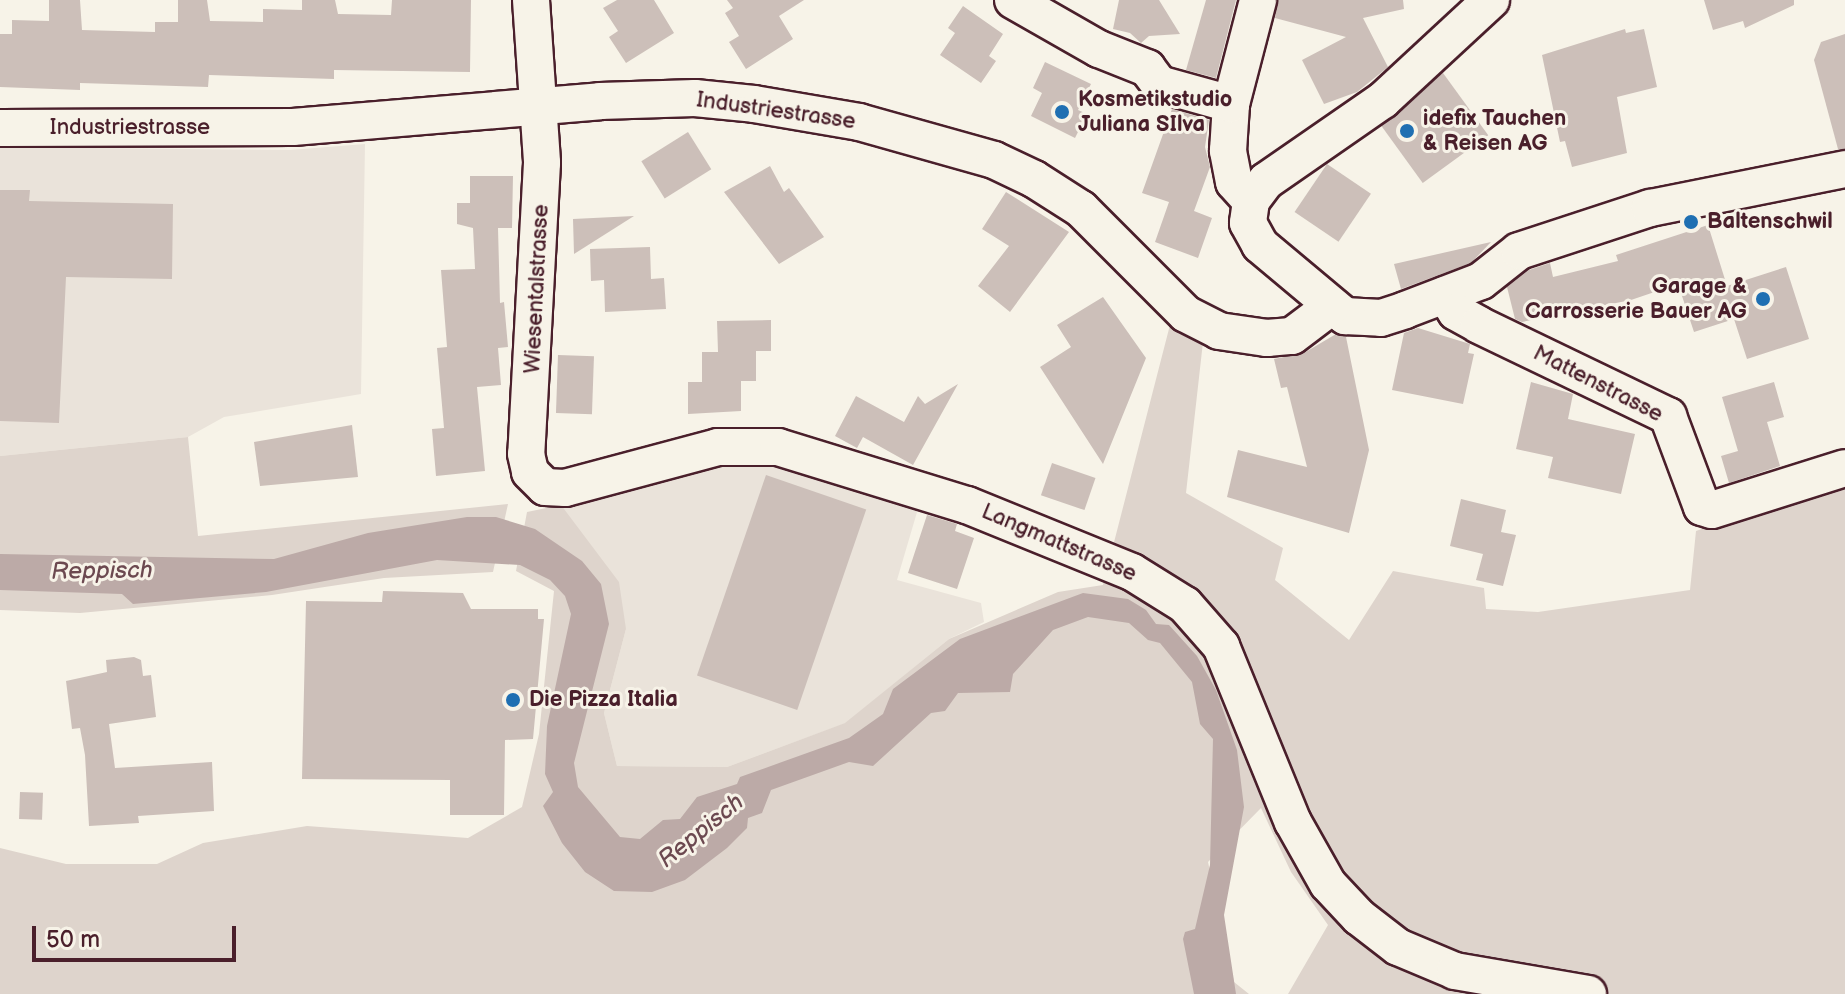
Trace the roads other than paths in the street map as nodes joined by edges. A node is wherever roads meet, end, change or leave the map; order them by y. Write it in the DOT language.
graph roads {
  1 [pos="531,0"];
  2 [pos="1013,0"];
  3 [pos="1258,0"];
  4 [pos="1491,0"];
  5 [pos="1231,104"];
  6 [pos="541,106"];
  7 [pos="0,128"];
  8 [pos="1845,169"];
  9 [pos="1251,201"];
  10 [pos="1445,295"];
  11 [pos="1332,306"];
  12 [pos="1845,468"];
  13 [pos="530,472"];
  14 [pos="1588,994"];
  1 -- 6 [label="street, Wiesentalstrasse"];
  2 -- 5 [label="street"];
  3 -- 5 [label="street"];
  4 -- 9 [label="street"];
  5 -- 9 [label="street"];
  6 -- 7 [label="street, Industriestrasse"];
  6 -- 11 [label="street, Industriestrasse"];
  6 -- 13 [label="street, Wiesentalstrasse"];
  8 -- 10 [label="street"];
  9 -- 11 [label="street"];
  10 -- 11 [label="street"];
  10 -- 12 [label="street, Mattenstrasse"];
  13 -- 14 [label="street, Langmattstrasse"];
}
